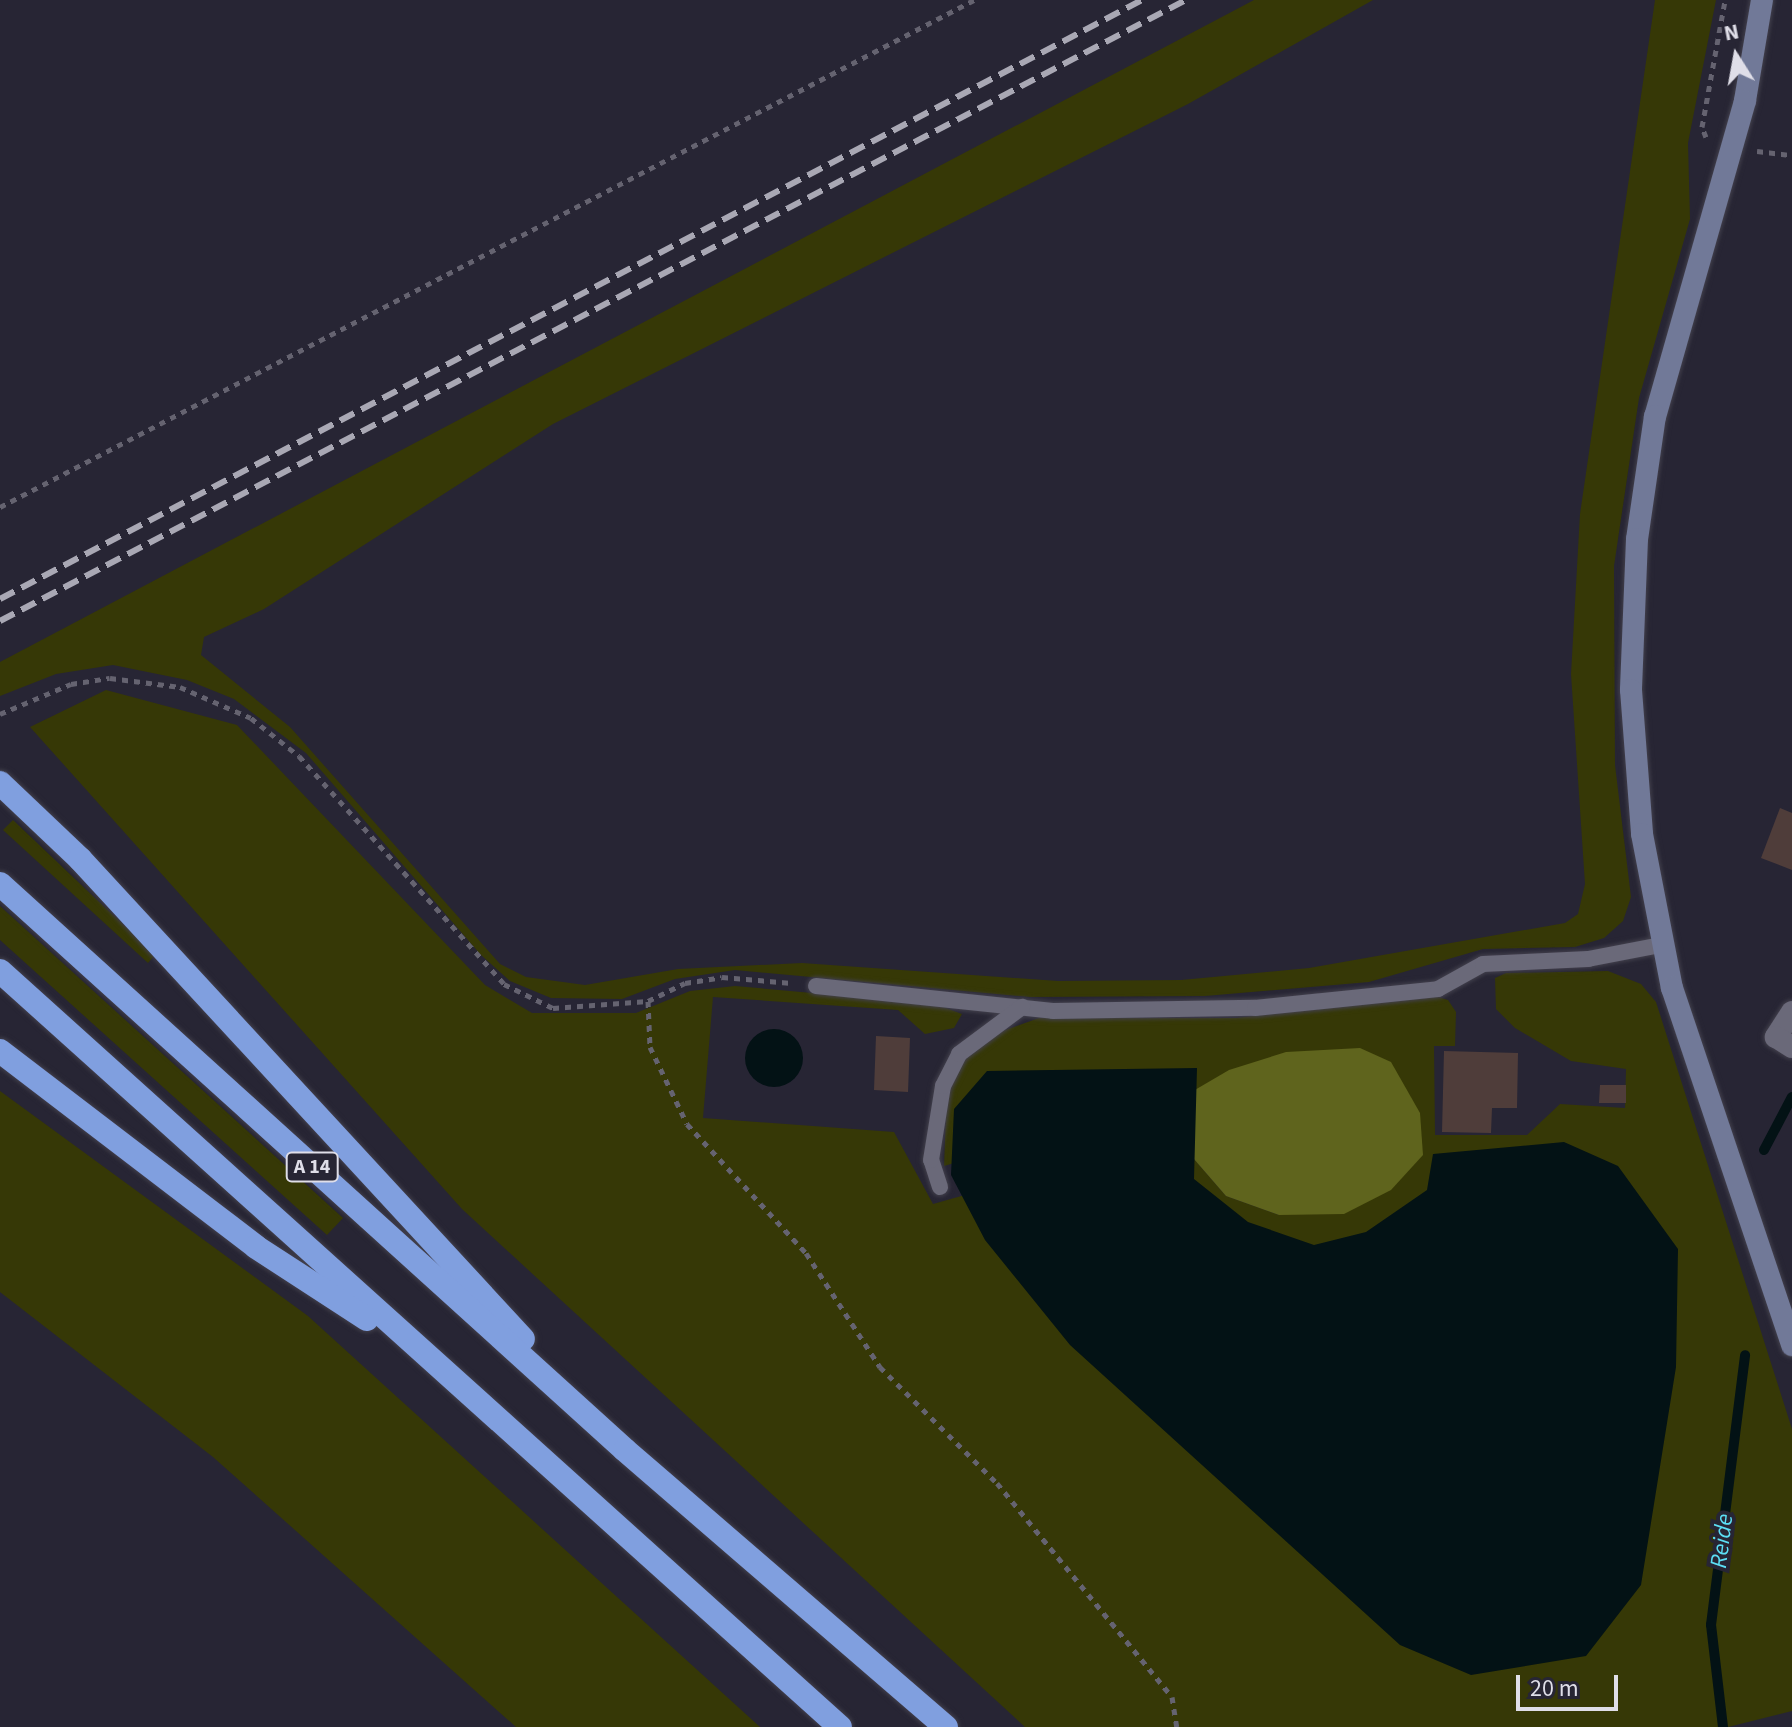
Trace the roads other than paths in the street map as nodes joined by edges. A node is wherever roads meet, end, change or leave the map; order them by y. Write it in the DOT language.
graph roads {
  1 [pos="1762,0"];
  2 [pos="0,783"];
  3 [pos="0,884"];
  4 [pos="1661,945"];
  5 [pos="0,971"];
  6 [pos="816,986"];
  7 [pos="1022,1007"];
  8 [pos="1792,1012"];
  9 [pos="1792,1047"];
  10 [pos="0,1051"];
  11 [pos="940,1187"];
  12 [pos="1792,1345"];
  13 [pos="429,1359"];
  14 [pos="625,1450"];
  15 [pos="840,1727"];
  16 [pos="946,1727"];
  1 -- 4 [label="main road"];
  2 -- 14 [label="highway"];
  3 -- 14 [label="highway, A 14"];
  4 -- 7 [label="lane"];
  4 -- 12 [label="main road"];
  5 -- 13 [label="highway"];
  6 -- 7 [label="lane"];
  7 -- 11 [label="lane"];
  8 -- 9 [label="street"];
  10 -- 13 [label="highway"];
  13 -- 15 [label="highway"];
  14 -- 16 [label="highway, A 14"];
}
